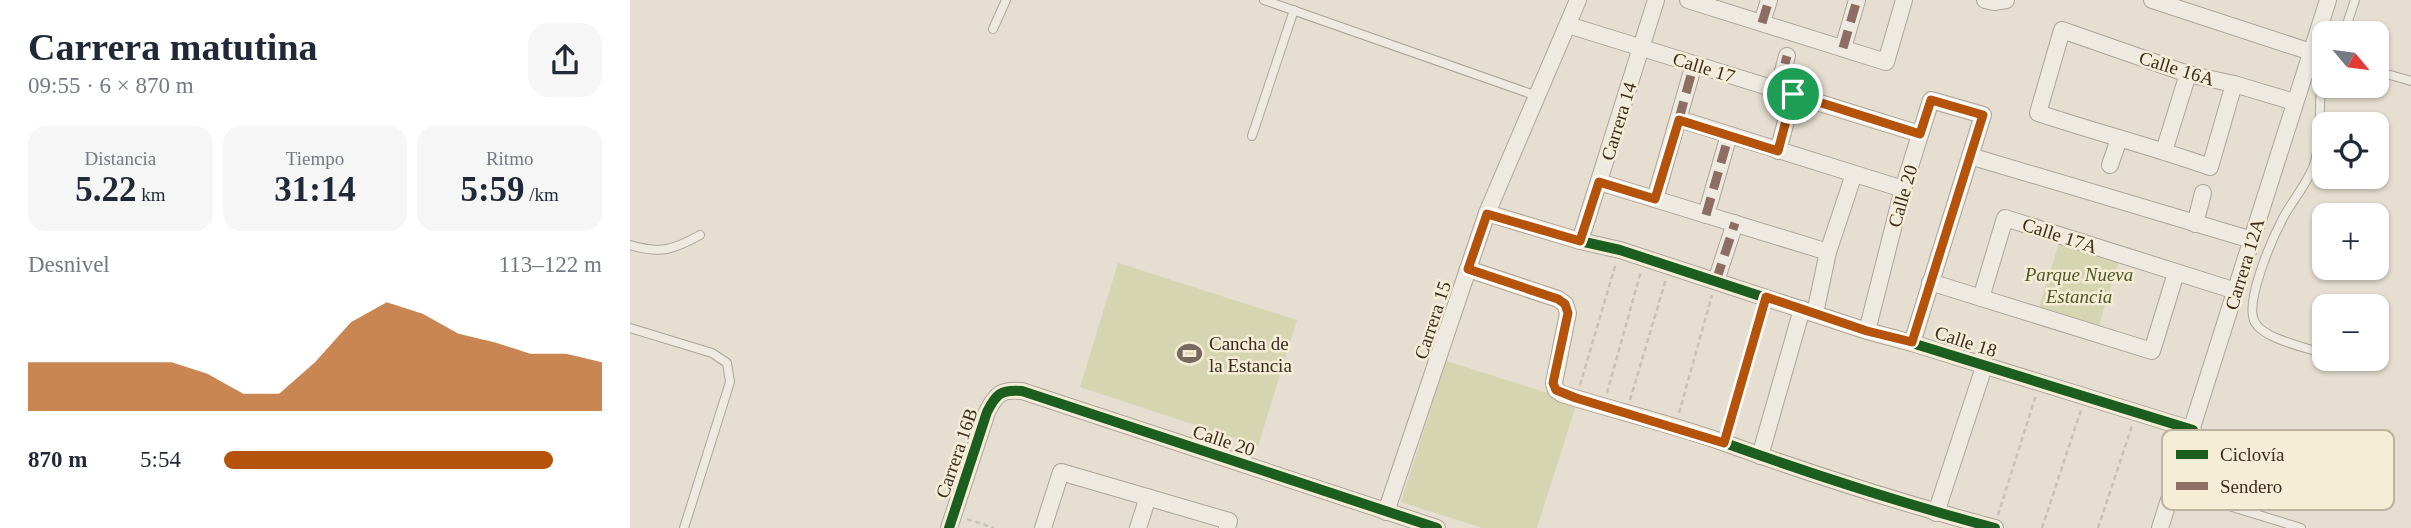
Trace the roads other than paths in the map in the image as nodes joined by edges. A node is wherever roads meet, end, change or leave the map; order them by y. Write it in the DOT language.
graph roads {
  1 [pos="1006,0"];
  2 [pos="1264,0"];
  3 [pos="1578,0"];
  4 [pos="1656,0"];
  5 [pos="1688,0"];
  6 [pos="1769,0"];
  7 [pos="1857,0"];
  8 [pos="1904,0"];
  9 [pos="1985,0"];
  10 [pos="2006,0"];
  11 [pos="2328,0"];
  12 [pos="2355,0"];
  13 [pos="2156,1"];
  14 [pos="1717,4"];
  15 [pos="1294,10"];
  16 [pos="2348,21"];
  17 [pos="1762,23"];
  18 [pos="1568,25"];
  19 [pos="993,29"];
  20 [pos="1641,47"];
  21 [pos="1843,48"];
  22 [pos="2311,52"];
  23 [pos="1787,56"];
  24 [pos="1694,64"];
  25 [pos="2188,74"];
  26 [pos="2389,75"];
  27 [pos="2411,81"];
  28 [pos="2234,84"];
  29 [pos="1785,92"];
  30 [pos="1537,96"];
  31 [pos="2320,98"];
  32 [pos="2294,102"];
  33 [pos="1679,120"];
  34 [pos="1920,134"];
  35 [pos="1729,135"];
  36 [pos="1252,136"];
  37 [pos="2119,139"];
  38 [pos="2164,150"];
  39 [pos="1778,151"];
  40 [pos="1970,156"];
  41 [pos="2110,165"];
  42 [pos="1854,174"];
  43 [pos="1599,182"];
  44 [pos="1903,189"];
  45 [pos="2203,193"];
  46 [pos="1655,199"];
  47 [pos="1487,214"];
  48 [pos="1706,215"];
  49 [pos="1735,223"];
  50 [pos="2195,224"];
  51 [pos="700,234"];
  52 [pos="2252,240"];
  53 [pos="1580,241"];
  54 [pos="630,245"];
  55 [pos="1828,251"];
  56 [pos="1468,269"];
  57 [pos="2176,273"];
  58 [pos="1716,281"];
  59 [pos="1930,282"];
  60 [pos="2236,291"];
  61 [pos="1981,298"];
  62 [pos="1809,311"];
  63 [pos="630,328"];
  64 [pos="1867,331"];
  65 [pos="1912,342"];
  66 [pos="2312,350"];
  67 [pos="1984,367"];
  68 [pos="1001,393"];
  69 [pos="2193,430"];
  70 [pos="1760,456"];
  71 [pos="1148,497"];
  72 [pos="2166,510"];
  73 [pos="2242,510"];
  74 [pos="1386,512"];
  75 [pos="1936,513"];
  76 [pos="951,521"];
  77 [pos="1228,525"];
  78 [pos="684,528"];
  79 [pos="1043,528"];
  80 [pos="1138,528"];
  81 [pos="1437,528"];
  82 [pos="1995,528"];
  83 [pos="2160,528"];
  84 [pos="2301,528"];
  1 -- 19 [label="lane"];
  2 -- 15 [label="lane"];
  3 -- 18 [label="street, Carrera 15"];
  4 -- 20 [label="street, Carrera 14"];
  5 -- 14 [label="street"];
  6 -- 17 [label="street"];
  7 -- 21 [label="street"];
  8 -- 21 [label="street"];
  9 -- 10 [label="street"];
  11 -- 22 [label="street, Carrera 12A"];
  12 -- 16 [label="lane"];
  13 -- 22 [label="street"];
  14 -- 17 [label="street"];
  15 -- 30 [label="lane"];
  15 -- 36 [label="lane"];
  17 -- 21 [label="street"];
  18 -- 20 [label="street, Calle 17"];
  18 -- 30 [label="street, Carrera 15"];
  20 -- 24 [label="street, Calle 17"];
  20 -- 43 [label="street, Carrera 14"];
  22 -- 32 [label="street, Carrera 12A"];
  23 -- 29 [label="street"];
  24 -- 29 [label="street, Calle 17"];
  24 -- 33 [label="street"];
  25 -- 28 [label="street, Calle 16A"];
  25 -- 37 [label="street, Calle 16A"];
  25 -- 38 [label="street"];
  26 -- 27 [label="lane"];
  28 -- 32 [label="street, Calle 16A"];
  28 -- 38 [label="street"];
  29 -- 34 [label="street, Calle 17"];
  29 -- 39 [label="street"];
  30 -- 47 [label="street, Carrera 15"];
  31 -- 66 [label="lane"];
  32 -- 52 [label="street, Carrera 12A"];
  33 -- 35 [label="street"];
  33 -- 46 [label="street"];
  34 -- 40 [label="street, Calle 20"];
  34 -- 44 [label="street, Calle 20"];
  35 -- 39 [label="street"];
  35 -- 48 [label="street"];
  37 -- 38 [label="street"];
  37 -- 41 [label="street"];
  39 -- 42 [label="street"];
  40 -- 50 [label="street"];
  40 -- 59 [label="street, Calle 20"];
  42 -- 44 [label="street"];
  42 -- 55 [label="street"];
  43 -- 46 [label="street"];
  43 -- 53 [label="street, Carrera 14"];
  44 -- 64 [label="street, Calle 20"];
  45 -- 50 [label="street"];
  46 -- 48 [label="street"];
  47 -- 53 [label="street, Calle 18"];
  47 -- 56 [label="street, Carrera 15"];
  48 -- 49 [label="street"];
  49 -- 55 [label="street"];
  49 -- 58 [label="street"];
  50 -- 52 [label="street"];
  51 -- 54 [label="lane"];
  52 -- 60 [label="street, Carrera 12A"];
  53 -- 58 [label="street, Calle 18"];
  55 -- 62 [label="street"];
  56 -- 70 [label="street"];
  56 -- 74 [label="street, Carrera 15"];
  57 -- 60 [label="street, Calle 17A"];
  57 -- 61 [label="street"];
  57 -- 61 [label="street, Calle 17A"];
  58 -- 62 [label="street, Calle 18"];
  59 -- 61 [label="street"];
  59 -- 65 [label="street, Calle 20"];
  60 -- 69 [label="street, Carrera 12A"];
  62 -- 64 [label="street, Calle 18"];
  62 -- 70 [label="street"];
  63 -- 78 [label="lane"];
  64 -- 65 [label="street, Calle 18"];
  65 -- 67 [label="street, Calle 18"];
  67 -- 69 [label="street, Calle 18"];
  67 -- 75 [label="street"];
  68 -- 74 [label="street, Calle 20"];
  68 -- 76 [label="street, Carrera 16B"];
  70 -- 75 [label="street"];
  71 -- 77 [label="street"];
  71 -- 79 [label="street"];
  71 -- 80 [label="street"];
  72 -- 83 [label="street, Carrera 12A"];
  73 -- 84 [label="lane"];
  74 -- 81 [label="street, Calle 20"];
  75 -- 82 [label="street"];
}
